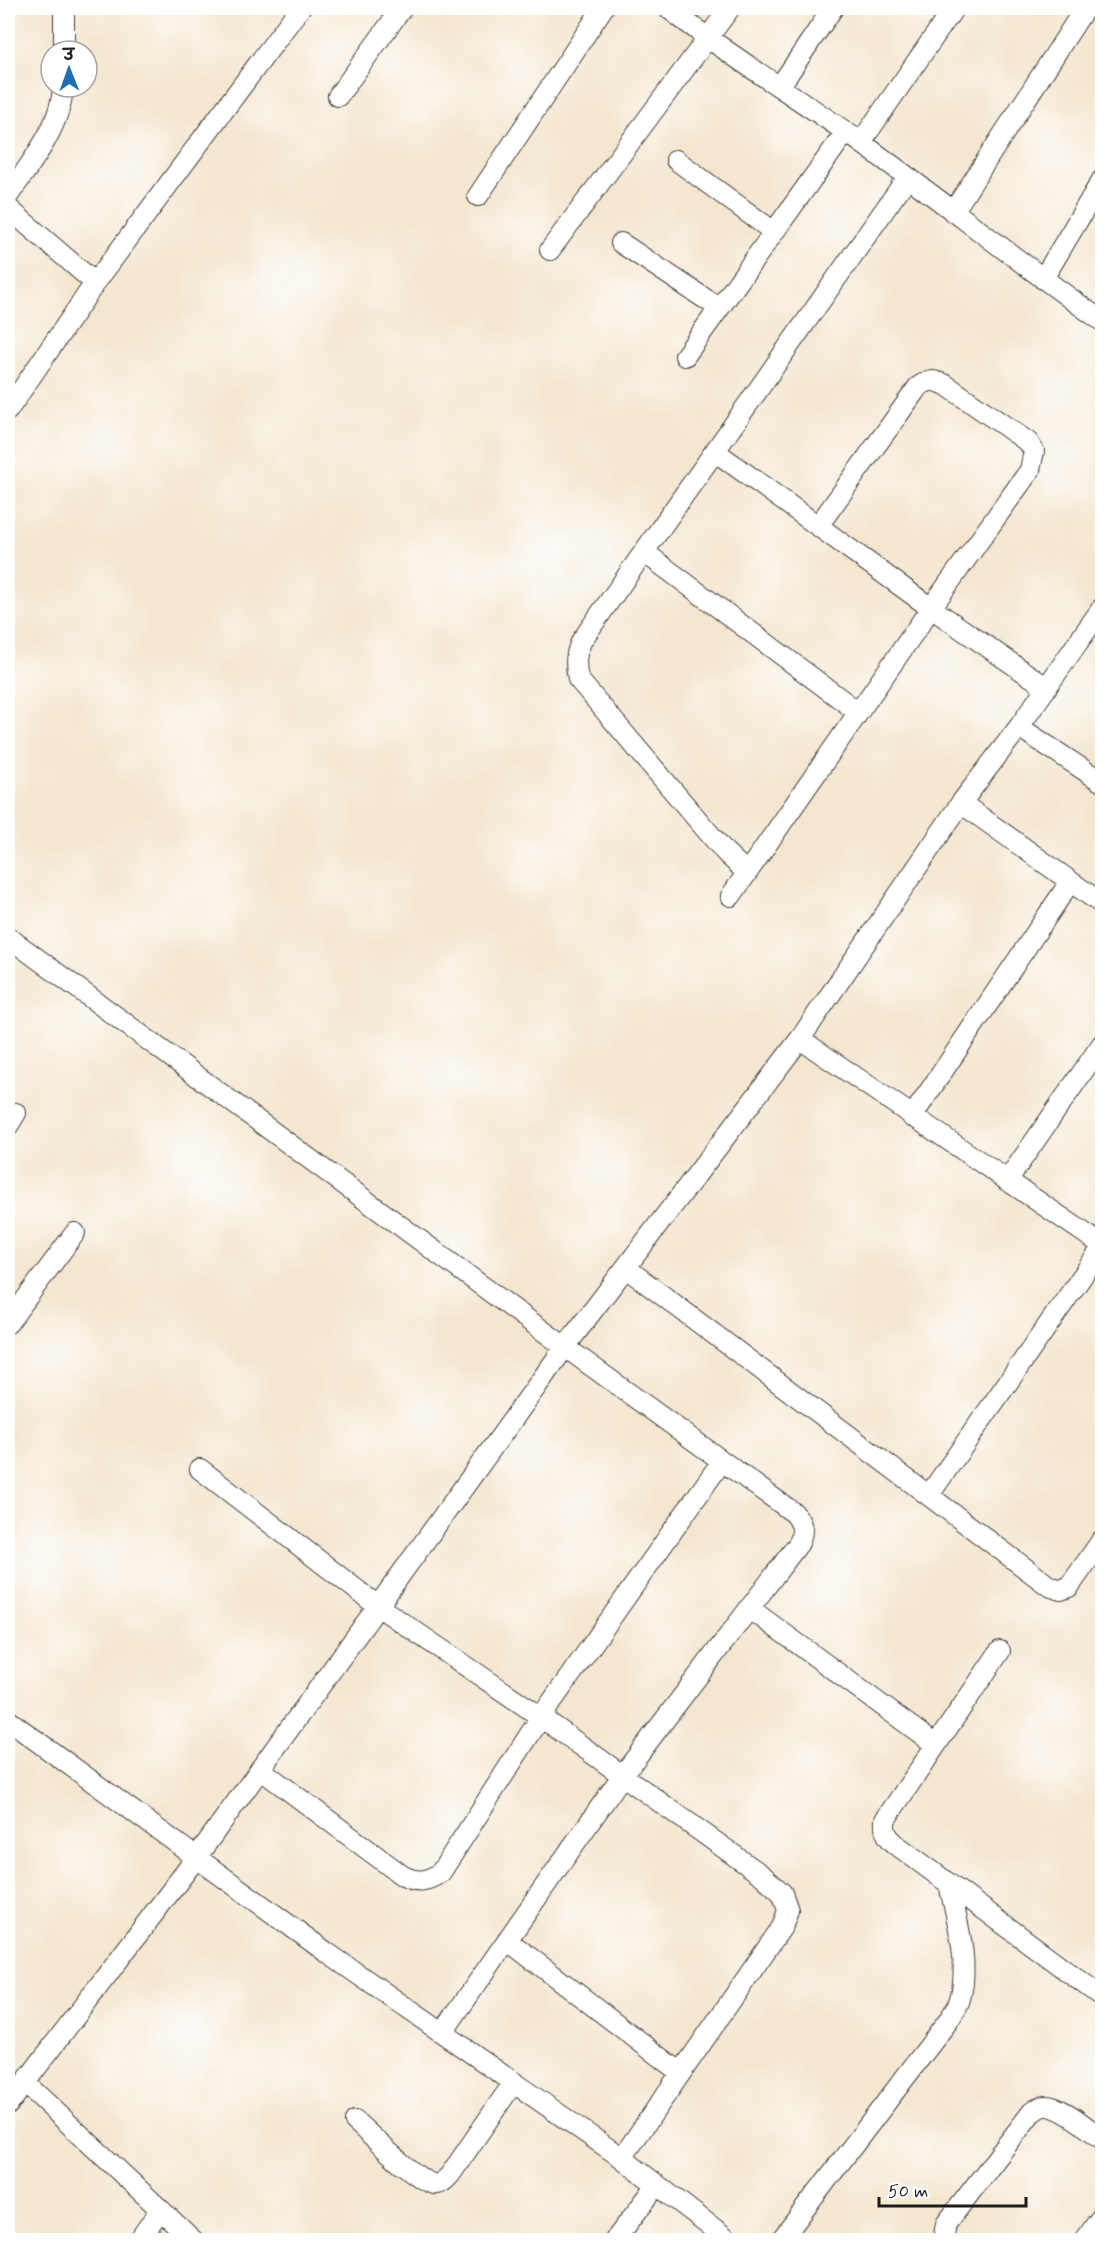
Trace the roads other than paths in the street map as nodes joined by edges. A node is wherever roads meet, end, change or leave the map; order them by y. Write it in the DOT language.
graph roads {
  1 [pos="64,8"];
  2 [pos="300,8"];
  3 [pos="402,8"];
  4 [pos="603,8"];
  5 [pos="669,8"];
  6 [pos="730,8"];
  7 [pos="833,8"];
  8 [pos="954,8"];
  9 [pos="1085,8"];
  10 [pos="64,39"];
  11 [pos="707,39"];
  12 [pos="780,86"];
  13 [pos="338,96"];
  14 [pos="62,99"];
  15 [pos="853,138"];
  16 [pos="676,160"];
  17 [pos="907,178"];
  18 [pos="1102,180"];
  19 [pos="8,196"];
  20 [pos="478,196"];
  21 [pos="8,208"];
  22 [pos="953,212"];
  23 [pos="774,232"];
  24 [pos="621,243"];
  25 [pos="550,250"];
  26 [pos="1043,279"];
  27 [pos="95,283"];
  28 [pos="719,308"];
  29 [pos="1102,321"];
  30 [pos="685,356"];
  31 [pos="8,410"];
  32 [pos="716,452"];
  33 [pos="818,526"];
  34 [pos="644,552"];
  35 [pos="931,608"];
  36 [pos="1102,608"];
  37 [pos="1096,629"];
  38 [pos="1046,687"];
  39 [pos="858,712"];
  40 [pos="1019,727"];
  41 [pos="1102,782"];
  42 [pos="961,804"];
  43 [pos="747,872"];
  44 [pos="1070,882"];
  45 [pos="731,896"];
  46 [pos="1102,904"];
  47 [pos="8,938"];
  48 [pos="800,1039"];
  49 [pos="1102,1044"];
  50 [pos="912,1117"];
  51 [pos="1007,1181"];
  52 [pos="75,1233"];
  53 [pos="1102,1247"];
  54 [pos="626,1268"];
  55 [pos="8,1323"];
  56 [pos="566,1347"];
  57 [pos="722,1461"];
  58 [pos="200,1469"];
  59 [pos="929,1495"];
  60 [pos="1102,1540"];
  61 [pos="379,1607"];
  62 [pos="749,1608"];
  63 [pos="1000,1651"];
  64 [pos="541,1717"];
  65 [pos="8,1720"];
  66 [pos="936,1745"];
  67 [pos="260,1769"];
  68 [pos="622,1776"];
  69 [pos="196,1858"];
  70 [pos="949,1884"];
  71 [pos="507,1940"];
  72 [pos="1102,1997"];
  73 [pos="442,2032"];
  74 [pos="681,2073"];
  75 [pos="514,2082"];
  76 [pos="26,2083"];
  77 [pos="8,2105"];
  78 [pos="355,2121"];
  79 [pos="1102,2139"];
  80 [pos="622,2158"];
  81 [pos="657,2185"];
  82 [pos="160,2210"];
  83 [pos="1102,2216"];
  84 [pos="139,2241"];
  85 [pos="193,2241"];
  86 [pos="615,2241"];
  87 [pos="729,2241"];
  88 [pos="781,2241"];
  89 [pos="943,2241"];
  90 [pos="1085,2241"];
  1 -- 10 [label="street"];
  2 -- 27 [label="street"];
  3 -- 13 [label="street"];
  4 -- 20 [label="street"];
  5 -- 11 [label="street"];
  6 -- 11 [label="street"];
  7 -- 12 [label="street"];
  8 -- 15 [label="street"];
  9 -- 22 [label="street"];
  11 -- 12 [label="street"];
  11 -- 25 [label="street"];
  12 -- 15 [label="street"];
  14 -- 19 [label="street"];
  15 -- 17 [label="street"];
  15 -- 23 [label="street"];
  16 -- 23 [label="street"];
  17 -- 22 [label="street"];
  17 -- 32 [label="street"];
  18 -- 26 [label="street"];
  21 -- 27 [label="street"];
  22 -- 26 [label="street"];
  23 -- 28 [label="street"];
  24 -- 28 [label="street"];
  26 -- 29 [label="street"];
  27 -- 31 [label="street"];
  28 -- 30 [label="street"];
  32 -- 33 [label="street"];
  32 -- 34 [label="street"];
  33 -- 35 [label="street"];
  33 -- 35 [label="street"];
  34 -- 39 [label="street"];
  34 -- 43 [label="street"];
  35 -- 38 [label="street"];
  35 -- 39 [label="street"];
  36 -- 37 [label="street"];
  37 -- 38 [label="street"];
  38 -- 40 [label="street"];
  39 -- 43 [label="street"];
  40 -- 41 [label="street"];
  40 -- 42 [label="street"];
  42 -- 44 [label="street"];
  42 -- 48 [label="street"];
  43 -- 45 [label="street"];
  44 -- 46 [label="street"];
  44 -- 50 [label="street"];
  47 -- 56 [label="street"];
  48 -- 50 [label="street"];
  48 -- 54 [label="street"];
  49 -- 51 [label="street"];
  50 -- 51 [label="street"];
  51 -- 53 [label="street"];
  52 -- 55 [label="street"];
  53 -- 59 [label="street"];
  54 -- 56 [label="street"];
  54 -- 59 [label="street"];
  56 -- 57 [label="street"];
  56 -- 61 [label="street"];
  57 -- 62 [label="street"];
  57 -- 64 [label="street"];
  58 -- 61 [label="street"];
  59 -- 60 [label="street"];
  61 -- 64 [label="street"];
  61 -- 67 [label="street"];
  62 -- 66 [label="street"];
  62 -- 68 [label="street"];
  63 -- 66 [label="street"];
  64 -- 67 [label="street"];
  64 -- 68 [label="street"];
  65 -- 69 [label="street"];
  66 -- 70 [label="street"];
  67 -- 69 [label="street"];
  68 -- 71 [label="street"];
  68 -- 74 [label="street"];
  69 -- 73 [label="street"];
  69 -- 76 [label="street"];
  70 -- 72 [label="street"];
  70 -- 88 [label="street"];
  71 -- 73 [label="street"];
  71 -- 74 [label="street"];
  73 -- 75 [label="street"];
  74 -- 80 [label="street"];
  75 -- 78 [label="street"];
  75 -- 80 [label="street"];
  76 -- 77 [label="street"];
  76 -- 82 [label="street"];
  79 -- 89 [label="street"];
  80 -- 81 [label="street"];
  81 -- 86 [label="street"];
  81 -- 87 [label="street"];
  82 -- 84 [label="street"];
  82 -- 85 [label="street"];
  83 -- 90 [label="street"];
}
